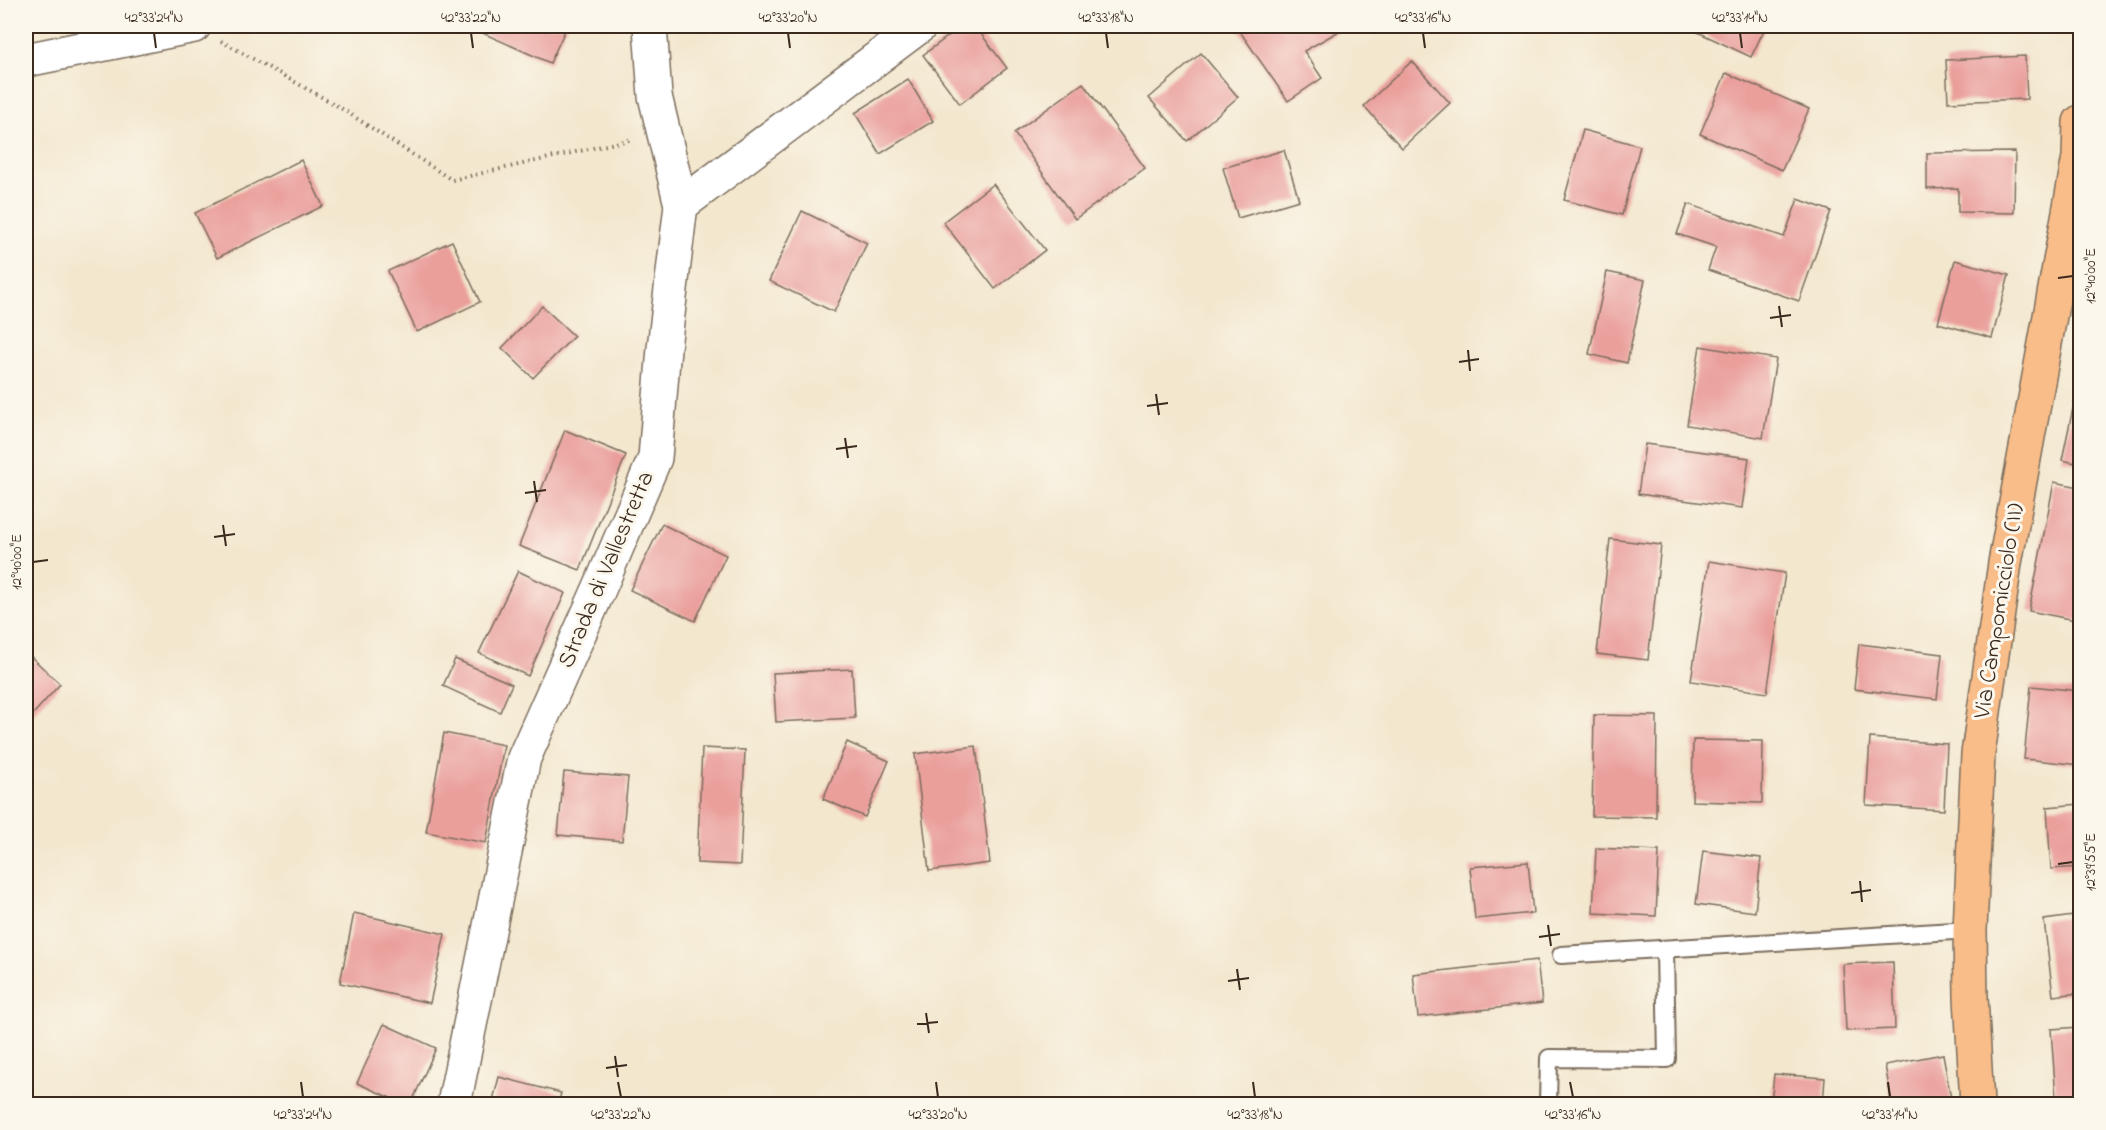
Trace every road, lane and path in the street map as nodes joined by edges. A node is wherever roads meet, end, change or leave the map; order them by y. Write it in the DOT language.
graph roads {
  1 [pos="194,26"];
  2 [pos="650,26"];
  3 [pos="920,26"];
  4 [pos="26,60"];
  5 [pos="2080,122"];
  6 [pos="664,132"];
  7 [pos="681,205"];
  8 [pos="1970,930"];
  9 [pos="1665,950"];
  10 [pos="1561,956"];
  11 [pos="454,1104"];
  12 [pos="1548,1104"];
  13 [pos="1977,1104"];
  1 -- 4 [label="street"];
  1 -- 6 [label="path"];
  2 -- 6 [label="street, Strada di Vallestretta"];
  3 -- 7 [label="street"];
  5 -- 8 [label="main road, Via Campomicciolo (II)"];
  6 -- 7 [label="street, Strada di Vallestretta"];
  7 -- 11 [label="street, Strada di Vallestretta"];
  8 -- 9 [label="lane"];
  8 -- 13 [label="main road, Via Campomicciolo (II)"];
  9 -- 10 [label="lane"];
  9 -- 12 [label="lane"];
}
